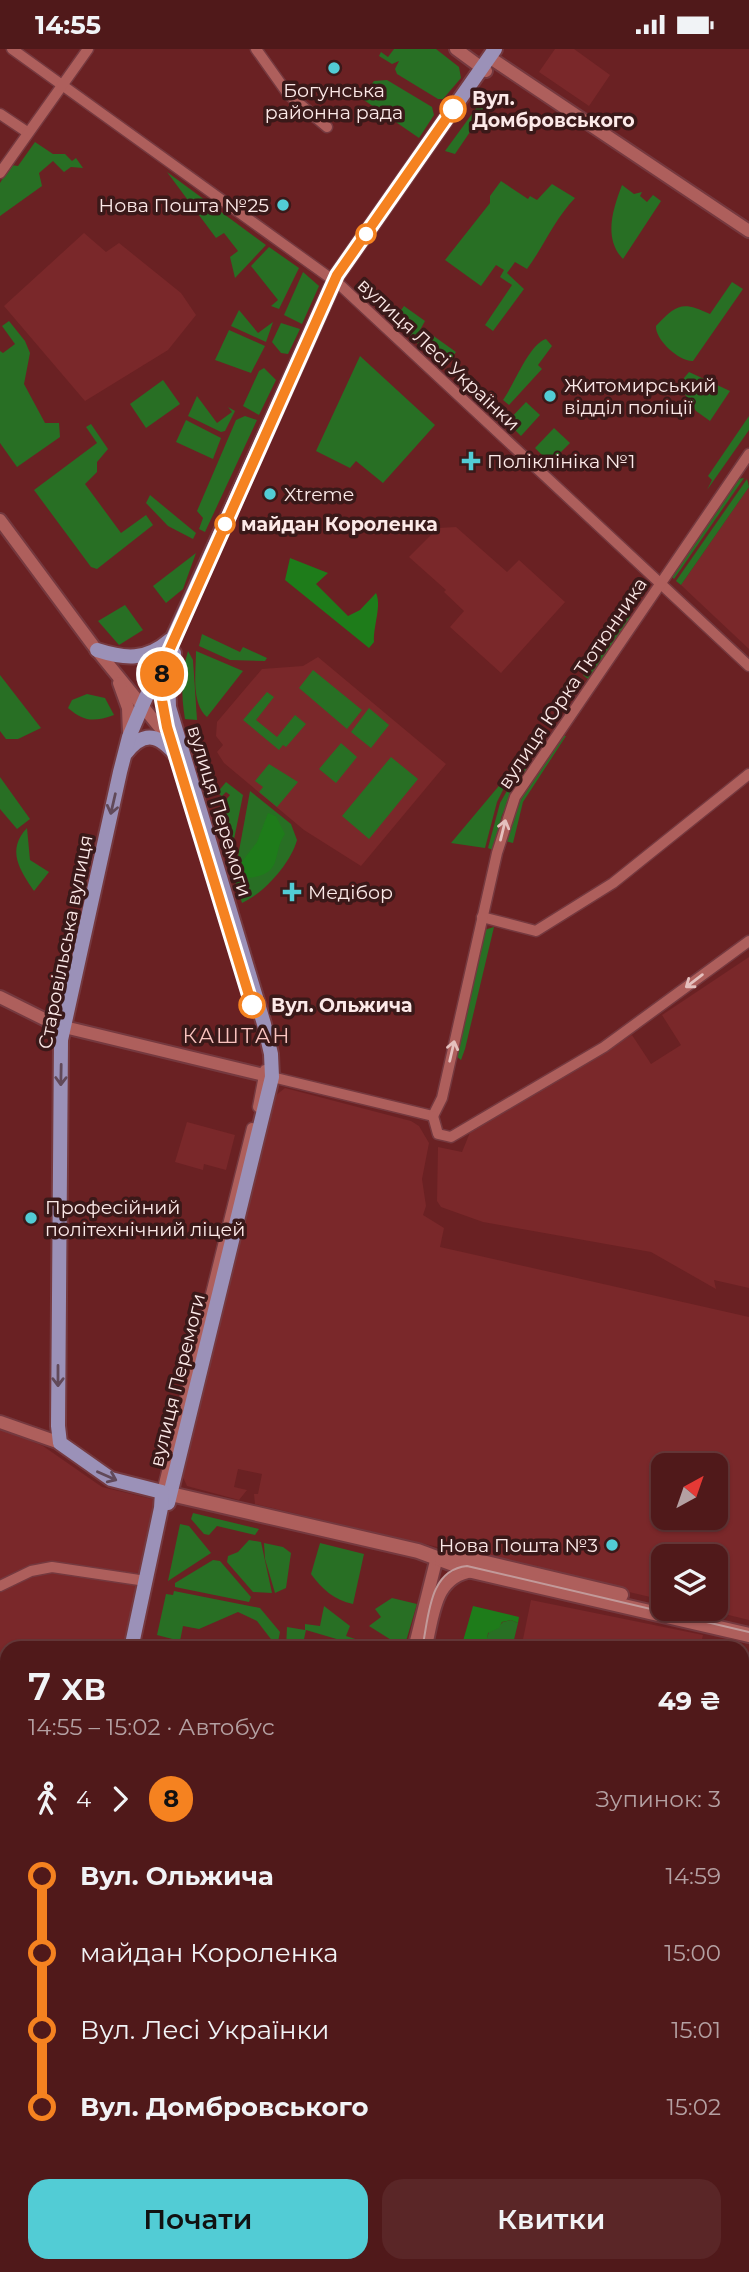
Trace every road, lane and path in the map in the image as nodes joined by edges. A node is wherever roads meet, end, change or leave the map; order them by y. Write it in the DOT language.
graph roads {
  1 [pos="12,49"];
  2 [pos="88,49"];
  3 [pos="256,49"];
  4 [pos="456,49"];
  5 [pos="491,59"];
  6 [pos="62,85"];
  7 [pos="0,114"];
  8 [pos="327,127"];
  9 [pos="27,132"];
  10 [pos="0,173"];
  11 [pos="749,231"];
  12 [pos="337,283"];
  13 [pos="749,454"];
  14 [pos="0,520"];
  15 [pos="660,583"];
  16 [pos="175,634"];
  17 [pos="169,648"];
  18 [pos="97,650"];
  19 [pos="108,664"];
  20 [pos="749,666"];
  21 [pos="142,704"];
  22 [pos="169,736"];
  23 [pos="129,737"];
  24 [pos="175,752"];
  25 [pos="125,754"];
  26 [pos="187,767"];
  27 [pos="749,774"];
  28 [pos="482,918"];
  29 [pos="749,941"];
  30 [pos="0,997"];
  31 [pos="64,1027"];
  32 [pos="268,1077"];
  33 [pos="433,1116"];
  34 [pos="0,1422"];
  35 [pos="60,1443"];
  36 [pos="166,1493"];
  37 [pos="440,1558"];
  38 [pos="472,1571"];
  39 [pos="146,1581"];
  40 [pos="0,1586"];
  41 [pos="651,1602"];
  42 [pos="728,1620"];
  43 [pos="749,1625"];
  44 [pos="749,1635"];
  45 [pos="133,1641"];
  46 [pos="138,1641"];
  47 [pos="416,1641"];
  48 [pos="427,1641"];
  1 -- 6 [label="street, вулиця Лесі Українки"];
  2 -- 6 [label="street"];
  3 -- 8 [label="street"];
  4 -- 5 [label="street"];
  5 -- 11 [label="street"];
  5 -- 12 [label="main road, вулиця Перемоги"];
  6 -- 9 [label="street"];
  6 -- 12 [label="street, вулиця Лесі Українки"];
  7 -- 9 [label="street"];
  9 -- 10 [label="street"];
  12 -- 15 [label="street, вулиця Лесі Українки"];
  12 -- 16 [label="main road, вулиця Перемоги"];
  12 -- 26 [label="main road, вулиця Перемоги"];
  13 -- 15 [label="street, вулиця Юрка Тютюнника"];
  14 -- 18 [label="street"];
  15 -- 20 [label="street, вулиця Лесі Українки"];
  28 -- 15 [label="street, вулиця Юрка Тютюнника, one-way"];
  16 -- 17 [label="main road"];
  16 -- 18 [label="main road"];
  17 -- 21 [label="main road"];
  17 -- 22 [label="street, вулиця Перемоги"];
  18 -- 19 [label="street"];
  19 -- 21 [label="street"];
  19 -- 23 [label="street"];
  21 -- 22 [label="street"];
  21 -- 23 [label="main road, Старовільська вулиця"];
  22 -- 24 [label="street, вулиця Перемоги"];
  22 -- 26 [label="street"];
  23 -- 25 [label="main road, Старовільська вулиця"];
  24 -- 25 [label="main road"];
  24 -- 26 [label="main road"];
  24 -- 32 [label="street, вулиця Перемоги"];
  25 -- 31 [label="main road, Старовільська вулиця, one-way"];
  26 -- 32 [label="main road, вулиця Перемоги"];
  27 -- 28 [label="street"];
  33 -- 28 [label="street, вулиця Юрка Тютюнника, one-way"];
  29 -- 33 [label="street, one-way"];
  30 -- 31 [label="street"];
  31 -- 32 [label="street"];
  31 -- 35 [label="main road, Старовільська вулиця, one-way"];
  32 -- 33 [label="street"];
  32 -- 36 [label="main road, вулиця Перемоги"];
  34 -- 35 [label="street"];
  35 -- 36 [label="main road, one-way"];
  36 -- 37 [label="main road"];
  36 -- 39 [label="main road, вулиця Перемоги"];
  36 -- 46 [label="main road, вулиця Перемоги"];
  37 -- 38 [label="main road"];
  37 -- 41 [label="main road"];
  37 -- 47 [label="street"];
  38 -- 44 [label="main road"];
  38 -- 48 [label="street"];
  39 -- 40 [label="street"];
  39 -- 45 [label="main road, вулиця Перемоги"];
  42 -- 43 [label="main road"];
}
